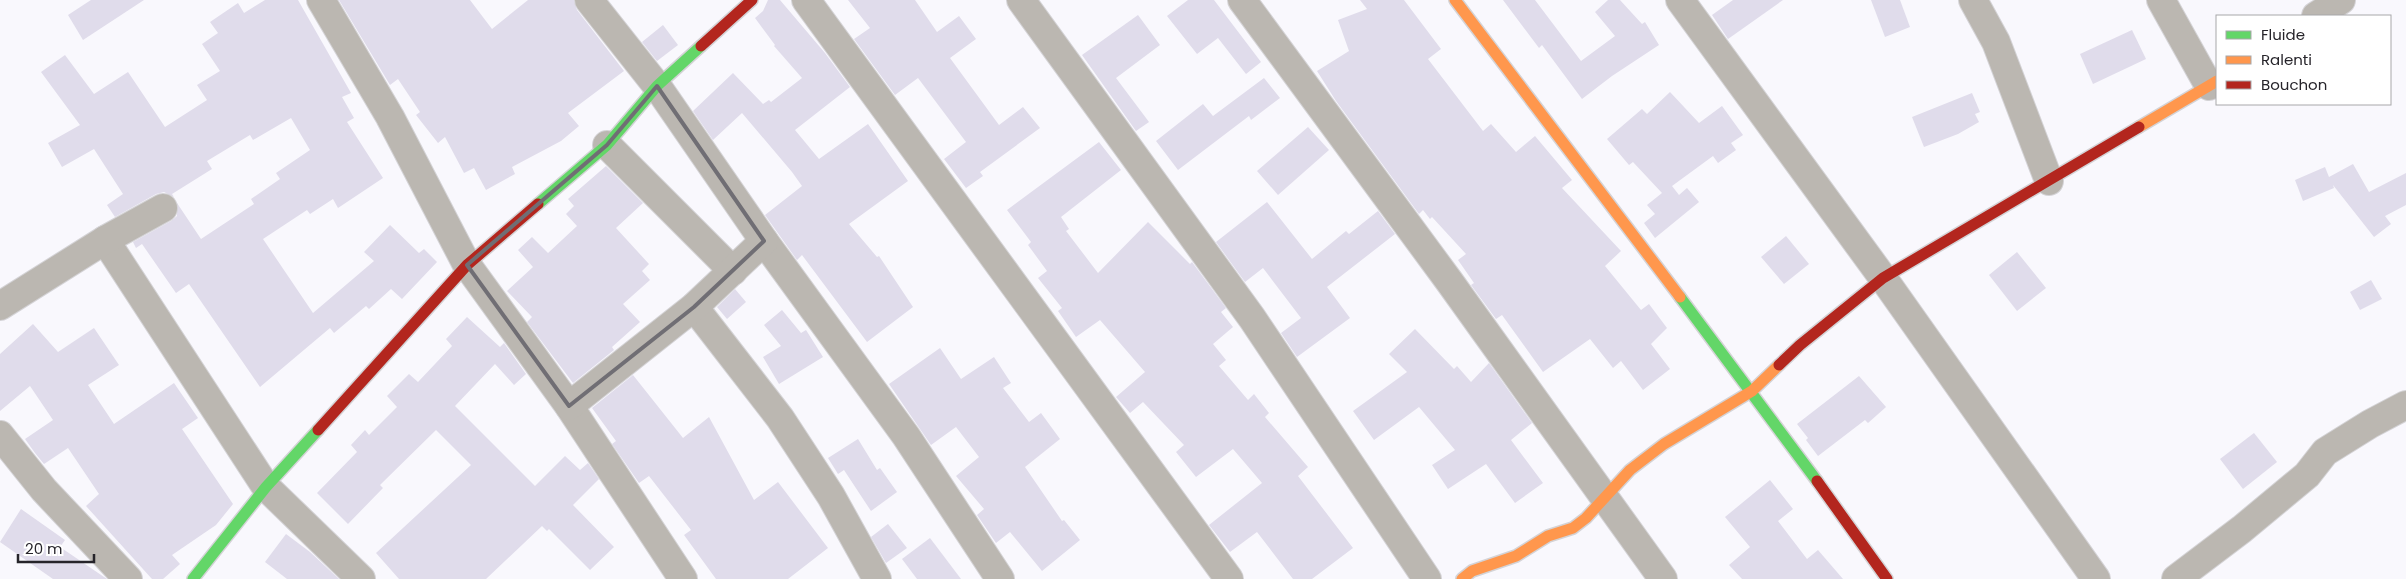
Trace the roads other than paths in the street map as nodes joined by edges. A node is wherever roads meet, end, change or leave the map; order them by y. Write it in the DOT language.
graph roads {
  1 [pos="321,0"];
  2 [pos="589,0"];
  3 [pos="752,0"];
  4 [pos="806,0"];
  5 [pos="1021,0"];
  6 [pos="1242,0"];
  7 [pos="1455,0"];
  8 [pos="1680,0"];
  9 [pos="1974,0"];
  10 [pos="2162,0"];
  11 [pos="2341,0"];
  12 [pos="2318,15"];
  13 [pos="2213,84"];
  14 [pos="657,86"];
  15 [pos="607,145"];
  16 [pos="2048,181"];
  17 [pos="163,208"];
  18 [pos="105,240"];
  19 [pos="764,241"];
  20 [pos="466,264"];
  21 [pos="733,271"];
  22 [pos="1883,278"];
  23 [pos="0,306"];
  24 [pos="694,307"];
  25 [pos="1752,391"];
  26 [pos="2406,405"];
  27 [pos="569,406"];
  28 [pos="0,435"];
  29 [pos="266,487"];
  30 [pos="1605,496"];
  31 [pos="128,579"];
  32 [pos="193,579"];
  33 [pos="361,579"];
  34 [pos="684,579"];
  35 [pos="877,579"];
  36 [pos="1000,579"];
  37 [pos="1230,579"];
  38 [pos="1427,579"];
  39 [pos="1462,579"];
  40 [pos="1663,579"];
  41 [pos="1887,579"];
  42 [pos="2096,579"];
  43 [pos="2176,579"];
  1 -- 20 [label="street"];
  2 -- 14 [label="street"];
  3 -- 14 [label="street"];
  4 -- 37 [label="street"];
  5 -- 38 [label="street"];
  6 -- 30 [label="street"];
  7 -- 25 [label="street"];
  8 -- 22 [label="street"];
  9 -- 16 [label="street"];
  10 -- 13 [label="street"];
  11 -- 12 [label="street"];
  13 -- 16 [label="street"];
  14 -- 15 [label="street"];
  14 -- 19 [label="street"];
  15 -- 20 [label="street"];
  15 -- 21 [label="street"];
  16 -- 22 [label="street"];
  17 -- 18 [label="street"];
  18 -- 23 [label="street"];
  18 -- 29 [label="street"];
  19 -- 21 [label="street"];
  19 -- 36 [label="street"];
  20 -- 27 [label="street"];
  20 -- 29 [label="street"];
  21 -- 24 [label="street"];
  22 -- 25 [label="street"];
  22 -- 42 [label="street"];
  24 -- 27 [label="street"];
  24 -- 35 [label="street"];
  25 -- 30 [label="street"];
  25 -- 41 [label="street"];
  26 -- 43 [label="street"];
  27 -- 34 [label="street"];
  28 -- 31 [label="street"];
  29 -- 32 [label="street"];
  29 -- 33 [label="street"];
  30 -- 39 [label="street"];
  30 -- 40 [label="street"];
}
